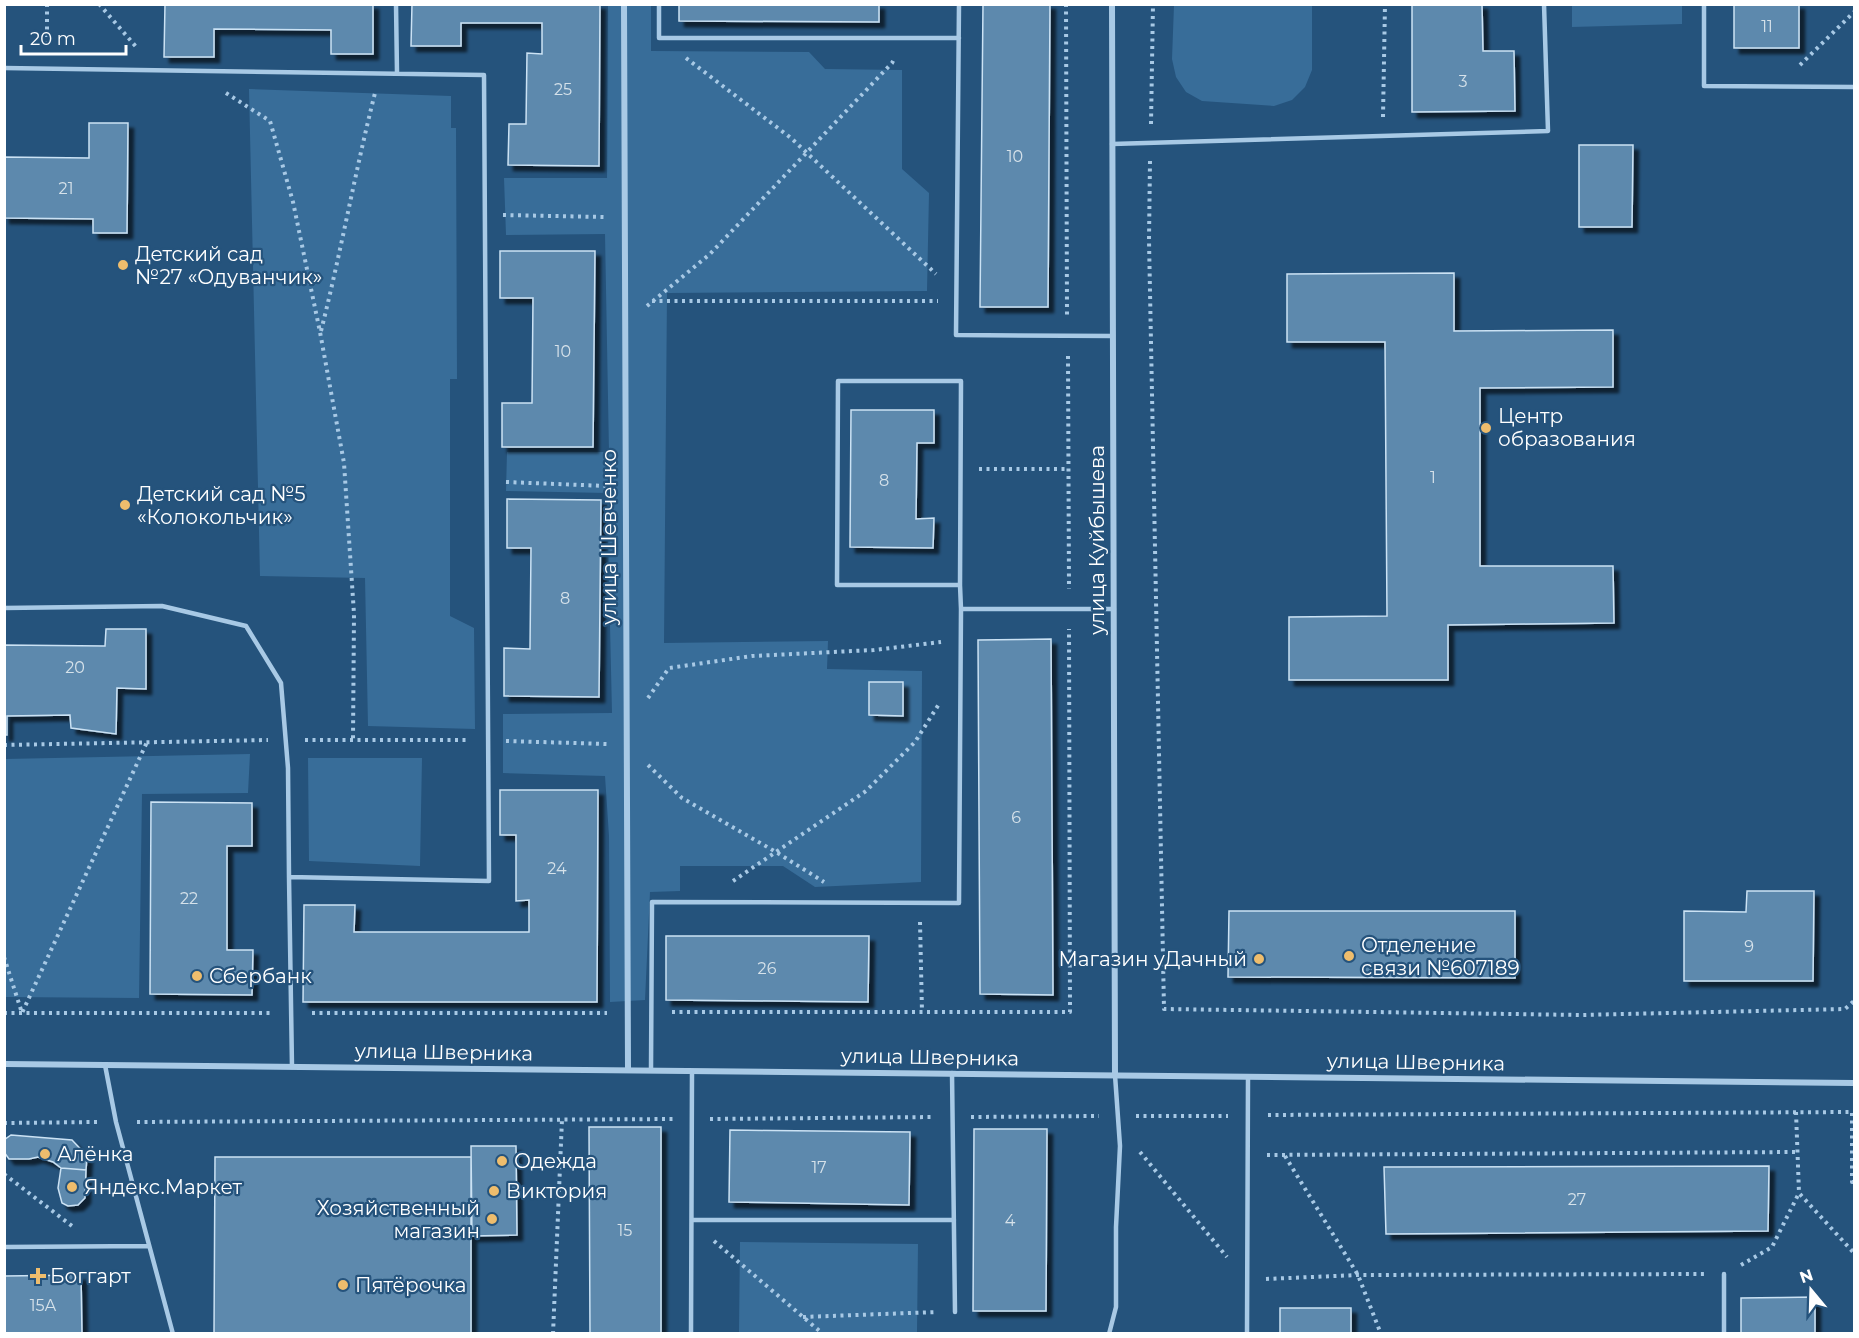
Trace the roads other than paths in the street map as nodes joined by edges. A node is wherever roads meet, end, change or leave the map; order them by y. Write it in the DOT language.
graph roads {
  1 [pos="396,4"];
  2 [pos="624,4"];
  3 [pos="659,4"];
  4 [pos="959,4"];
  5 [pos="1112,4"];
  6 [pos="1544,4"];
  7 [pos="1704,4"];
  8 [pos="959,39"];
  9 [pos="4,68"];
  10 [pos="397,73"];
  11 [pos="1854,87"];
  12 [pos="1112,144"];
  13 [pos="1113,336"];
  14 [pos="960,585"];
  15 [pos="4,608"];
  16 [pos="960,609"];
  17 [pos="1114,609"];
  18 [pos="289,877"];
  19 [pos="4,1064"];
  20 [pos="105,1065"];
  21 [pos="292,1067"];
  22 [pos="628,1070"];
  23 [pos="651,1070"];
  24 [pos="692,1071"];
  25 [pos="952,1073"];
  26 [pos="1115,1075"];
  27 [pos="1248,1077"];
  28 [pos="1854,1083"];
  29 [pos="692,1220"];
  30 [pos="954,1220"];
  31 [pos="149,1246"];
  32 [pos="4,1247"];
  33 [pos="1724,1274"];
  34 [pos="955,1312"];
  35 [pos="173,1334"];
  36 [pos="691,1334"];
  37 [pos="1109,1334"];
  38 [pos="1247,1334"];
  39 [pos="1724,1334"];
  1 -- 10 [label="lane"];
  2 -- 22 [label="street, улица Шевченко"];
  3 -- 8 [label="lane"];
  4 -- 8 [label="lane"];
  5 -- 12 [label="street, улица Куйбышева"];
  6 -- 12 [label="lane"];
  7 -- 11 [label="lane"];
  8 -- 13 [label="lane"];
  9 -- 10 [label="lane"];
  10 -- 18 [label="lane"];
  12 -- 13 [label="street, улица Куйбышева"];
  13 -- 17 [label="street, улица Куйбышева"];
  14 -- 14 [label="lane"];
  14 -- 16 [label="lane"];
  15 -- 18 [label="lane"];
  16 -- 17 [label="lane"];
  16 -- 23 [label="lane"];
  17 -- 26 [label="street, улица Куйбышева"];
  18 -- 21 [label="lane"];
  19 -- 20 [label="street, улица Шверника"];
  20 -- 21 [label="street, улица Шверника"];
  20 -- 31 [label="lane"];
  21 -- 22 [label="street, улица Шверника"];
  22 -- 23 [label="street, улица Шверника"];
  23 -- 24 [label="street, улица Шверника"];
  24 -- 25 [label="street, улица Шверника"];
  24 -- 29 [label="lane"];
  25 -- 26 [label="street, улица Шверника"];
  25 -- 30 [label="lane"];
  26 -- 27 [label="street, улица Шверника"];
  26 -- 37 [label="lane"];
  27 -- 28 [label="street, улица Шверника"];
  27 -- 38 [label="lane"];
  29 -- 30 [label="lane"];
  29 -- 36 [label="lane"];
  30 -- 34 [label="lane"];
  31 -- 32 [label="lane"];
  31 -- 35 [label="lane"];
  33 -- 39 [label="lane"];
}
